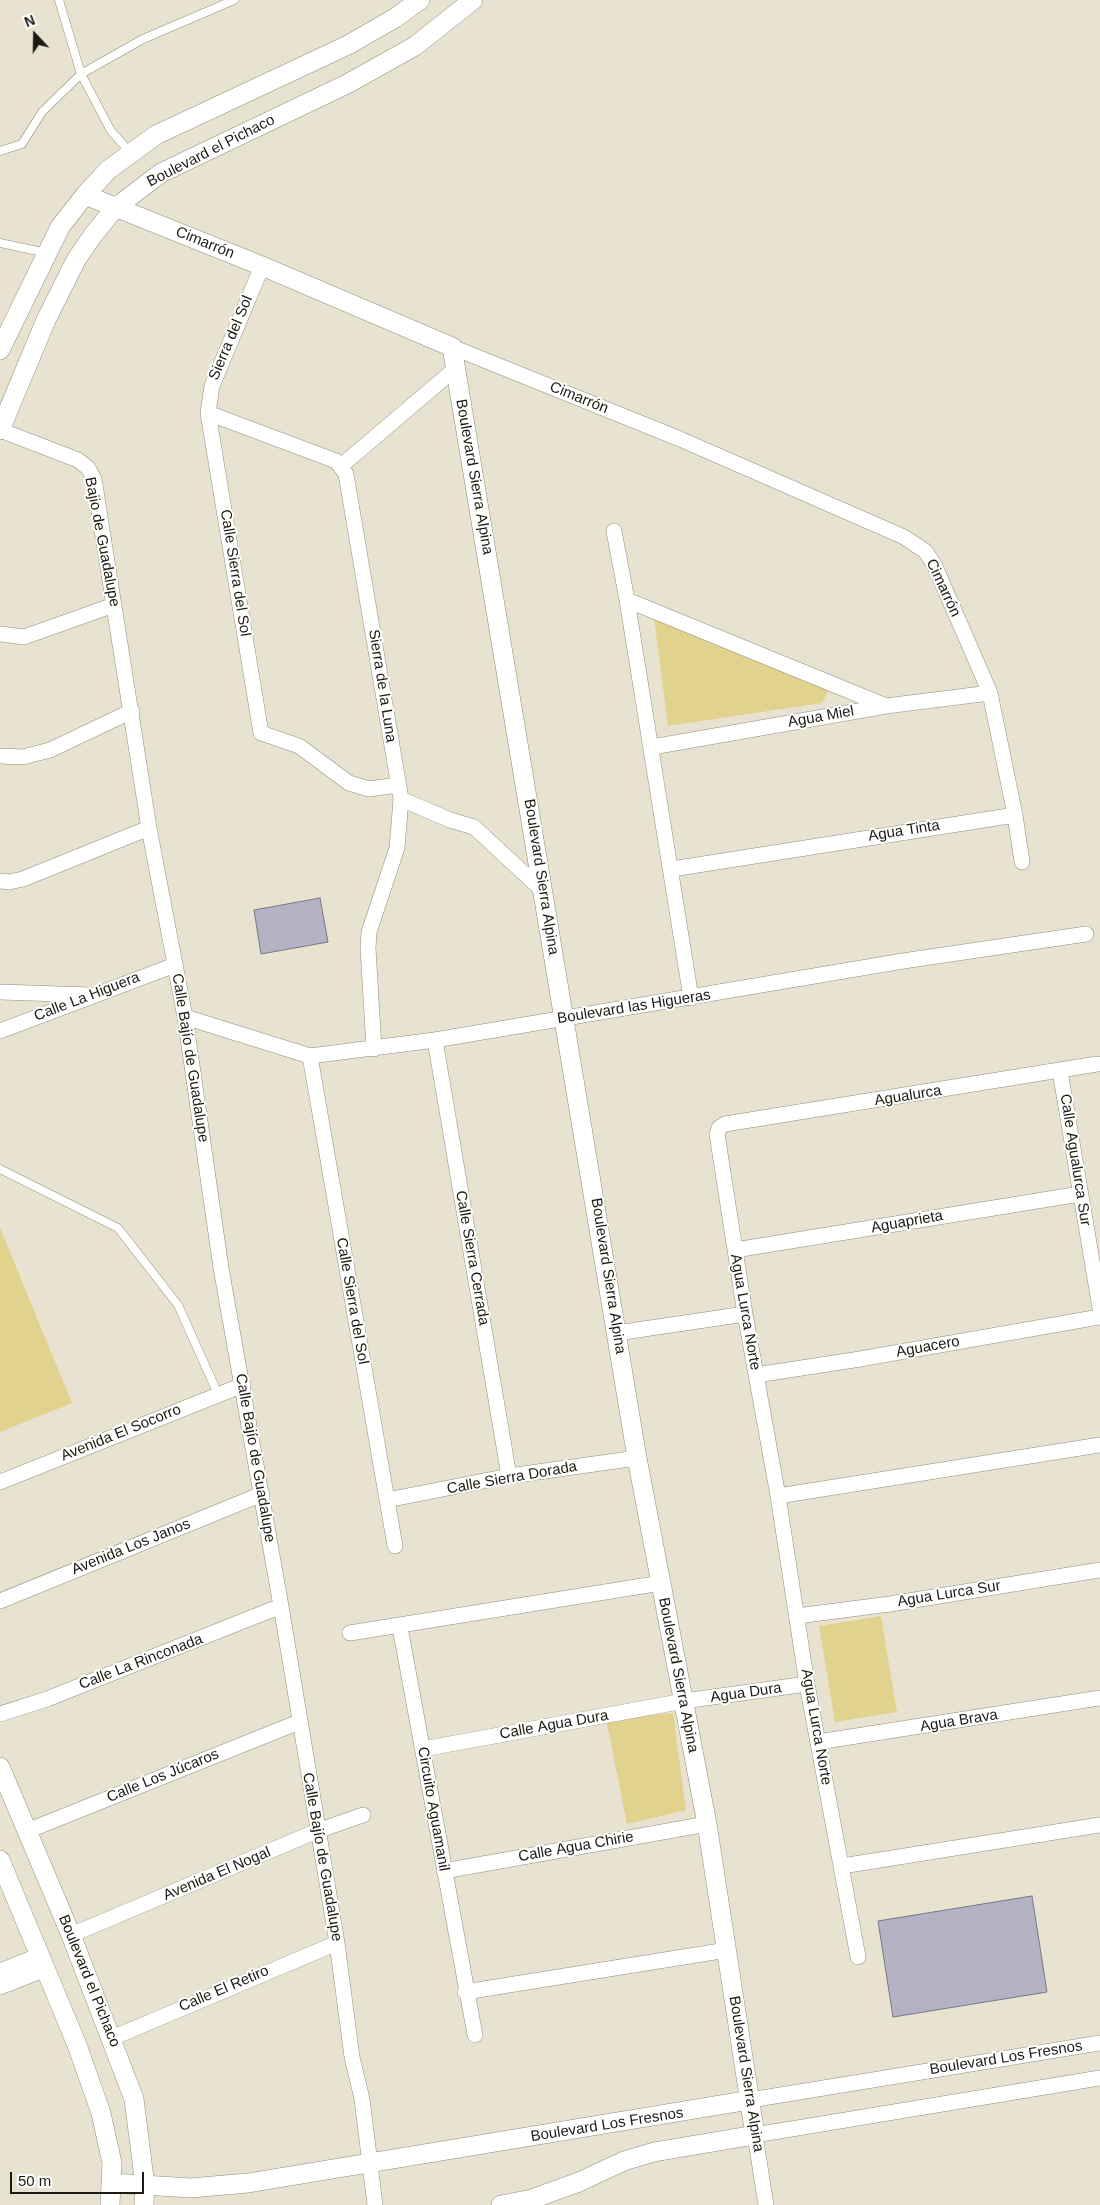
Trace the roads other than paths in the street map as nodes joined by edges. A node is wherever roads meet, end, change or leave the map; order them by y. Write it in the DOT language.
graph roads {
  1 [pos="59,0"];
  2 [pos="234,0"];
  3 [pos="420,0"];
  4 [pos="473,0"];
  5 [pos="82,74"];
  6 [pos="0,151"];
  7 [pos="130,152"];
  8 [pos="84,195"];
  9 [pos="115,208"];
  10 [pos="0,243"];
  11 [pos="47,252"];
  12 [pos="262,266"];
  13 [pos="452,347"];
  14 [pos="0,350"];
  15 [pos="456,369"];
  16 [pos="208,412"];
  17 [pos="0,430"];
  18 [pos="341,466"];
  19 [pos="614,530"];
  20 [pos="627,600"];
  21 [pos="114,605"];
  22 [pos="0,634"];
  23 [pos="990,693"];
  24 [pos="886,706"];
  25 [pos="132,711"];
  26 [pos="652,747"];
  27 [pos="0,756"];
  28 [pos="400,792"];
  29 [pos="1014,814"];
  30 [pos="150,828"];
  31 [pos="1022,862"];
  32 [pos="672,869"];
  33 [pos="0,881"];
  34 [pos="542,890"];
  35 [pos="1086,934"];
  36 [pos="176,964"];
  37 [pos="0,992"];
  38 [pos="99,995"];
  39 [pos="691,998"];
  40 [pos="186,1017"];
  41 [pos="564,1018"];
  42 [pos="0,1032"];
  43 [pos="435,1040"];
  44 [pos="374,1049"];
  45 [pos="310,1056"];
  46 [pos="1097,1064"];
  47 [pos="1060,1071"];
  48 [pos="719,1128"];
  49 [pos="0,1169"];
  50 [pos="1080,1194"];
  51 [pos="735,1250"];
  52 [pos="1100,1308"];
  53 [pos="745,1314"];
  54 [pos="1100,1317"];
  55 [pos="617,1333"];
  56 [pos="756,1375"];
  57 [pos="243,1385"];
  58 [pos="218,1394"];
  59 [pos="1100,1445"];
  60 [pos="638,1458"];
  61 [pos="509,1476"];
  62 [pos="0,1482"];
  63 [pos="262,1494"];
  64 [pos="778,1496"];
  65 [pos="387,1500"];
  66 [pos="395,1546"];
  67 [pos="1100,1570"];
  68 [pos="661,1583"];
  69 [pos="0,1601"];
  70 [pos="282,1606"];
  71 [pos="797,1616"];
  72 [pos="400,1627"];
  73 [pos="350,1633"];
  74 [pos="807,1684"];
  75 [pos="1100,1698"];
  76 [pos="684,1701"];
  77 [pos="0,1714"];
  78 [pos="299,1722"];
  79 [pos="818,1742"];
  80 [pos="423,1749"];
  81 [pos="0,1767"];
  82 [pos="363,1815"];
  83 [pos="707,1824"];
  84 [pos="1100,1825"];
  85 [pos="27,1831"];
  86 [pos="317,1831"];
  87 [pos="0,1860"];
  88 [pos="842,1866"];
  89 [pos="444,1870"];
  90 [pos="71,1935"];
  91 [pos="337,1942"];
  92 [pos="727,1950"];
  93 [pos="858,1957"];
  94 [pos="43,1962"];
  95 [pos="0,1971"];
  96 [pos="0,1987"];
  97 [pos="465,1992"];
  98 [pos="475,2035"];
  99 [pos="112,2038"];
  100 [pos="1100,2043"];
  101 [pos="1100,2078"];
  102 [pos="750,2100"];
  103 [pos="755,2135"];
  104 [pos="370,2163"];
  105 [pos="112,2182"];
  106 [pos="145,2186"];
  107 [pos="110,2205"];
  108 [pos="144,2205"];
  109 [pos="375,2205"];
  110 [pos="501,2205"];
  111 [pos="766,2205"];
  1 -- 5 [label="lane"];
  2 -- 5 [label="lane"];
  3 -- 7 [label="street"];
  4 -- 9 [label="street, Boulevard el Pichaco"];
  5 -- 6 [label="lane"];
  5 -- 7 [label="lane"];
  7 -- 8 [label="street"];
  8 -- 9 [label="street, Cimarrón"];
  8 -- 11 [label="street"];
  9 -- 12 [label="street, Cimarrón"];
  9 -- 17 [label="street, Boulevard el Pichaco"];
  10 -- 11 [label="lane"];
  11 -- 14 [label="street"];
  12 -- 13 [label="street, Cimarrón"];
  12 -- 16 [label="street, Sierra del Sol"];
  13 -- 15 [label="street, Boulevard Sierra Alpina"];
  13 -- 23 [label="street, Cimarrón"];
  15 -- 18 [label="street"];
  15 -- 34 [label="street, Boulevard Sierra Alpina"];
  16 -- 18 [label="street"];
  16 -- 28 [label="street, Calle Sierra del Sol"];
  17 -- 21 [label="street, Bajio de Guadalupe"];
  18 -- 28 [label="street, Sierra de la Luna"];
  19 -- 20 [label="street"];
  20 -- 24 [label="street"];
  20 -- 26 [label="street"];
  21 -- 22 [label="street"];
  21 -- 25 [label="street, Bajio de Guadalupe"];
  23 -- 24 [label="street, Agua Miel"];
  23 -- 29 [label="street"];
  24 -- 26 [label="street, Agua Miel"];
  25 -- 27 [label="street"];
  25 -- 30 [label="street, Calle Bajío de Guadalupe"];
  26 -- 32 [label="street"];
  28 -- 34 [label="street"];
  28 -- 44 [label="street, Sierra de la Luna"];
  29 -- 31 [label="street"];
  29 -- 32 [label="street, Agua Tinta"];
  30 -- 33 [label="street"];
  30 -- 36 [label="street, Calle Bajío de Guadalupe"];
  32 -- 39 [label="street"];
  34 -- 41 [label="street, Boulevard Sierra Alpina"];
  35 -- 39 [label="street, Boulevard las Higueras"];
  36 -- 38 [label="street, Calle La Higuera"];
  36 -- 40 [label="street, Calle Bajío de Guadalupe"];
  37 -- 38 [label="street"];
  38 -- 42 [label="street, Calle La Higuera"];
  39 -- 41 [label="street, Boulevard las Higueras"];
  40 -- 45 [label="street, Boulevard las Higueras"];
  40 -- 57 [label="street, Calle Bajío de Guadalupe"];
  41 -- 43 [label="street, Boulevard las Higueras"];
  41 -- 55 [label="street, Boulevard Sierra Alpina"];
  43 -- 44 [label="street, Boulevard las Higueras"];
  43 -- 61 [label="street, Calle Sierra Cerrada"];
  44 -- 45 [label="street, Boulevard las Higueras"];
  45 -- 65 [label="street, Calle Sierra del Sol"];
  46 -- 47 [label="street, Agualurca"];
  47 -- 48 [label="street, Agualurca"];
  47 -- 50 [label="street, Calle Agualurca Sur"];
  48 -- 51 [label="street, Agua Lurca Norte"];
  49 -- 58 [label="lane"];
  50 -- 51 [label="street, Aguaprieta"];
  50 -- 52 [label="street, Calle Agualurca Sur"];
  51 -- 53 [label="street, Agua Lurca Norte"];
  53 -- 55 [label="street"];
  53 -- 56 [label="street, Agua Lurca Norte"];
  54 -- 56 [label="street, Aguacero"];
  55 -- 60 [label="street, Boulevard Sierra Alpina"];
  56 -- 64 [label="street, Agua Lurca Norte"];
  57 -- 58 [label="street, Avenida El Socorro"];
  57 -- 63 [label="street, Calle Bajío de Guadalupe"];
  58 -- 62 [label="street, Avenida El Socorro"];
  59 -- 64 [label="street"];
  60 -- 61 [label="street, Calle Sierra Dorada"];
  60 -- 68 [label="street, Boulevard Sierra Alpina"];
  61 -- 65 [label="street, Calle Sierra Dorada"];
  63 -- 69 [label="street, Avenida Los Janos"];
  63 -- 70 [label="street, Calle Bajío de Guadalupe"];
  64 -- 71 [label="street, Agua Lurca Norte"];
  65 -- 66 [label="street, Calle Sierra del Sol"];
  67 -- 71 [label="street, Agua Lurca Sur"];
  68 -- 72 [label="street"];
  68 -- 76 [label="street, Boulevard Sierra Alpina"];
  70 -- 77 [label="street, Calle La Rinconada"];
  70 -- 78 [label="street, Calle Bajío de Guadalupe"];
  71 -- 74 [label="street, Agua Lurca Norte"];
  72 -- 73 [label="street"];
  72 -- 80 [label="street, Circuito Aguamanil"];
  74 -- 76 [label="street, Agua Dura"];
  74 -- 79 [label="street, Agua Lurca Norte"];
  75 -- 79 [label="street, Agua Brava"];
  76 -- 80 [label="street, Calle Agua Dura"];
  76 -- 83 [label="street, Boulevard Sierra Alpina"];
  78 -- 85 [label="street, Calle Los Júcaros"];
  78 -- 86 [label="street, Calle Bajío de Guadalupe"];
  79 -- 88 [label="street, Agua Lurca Norte"];
  80 -- 89 [label="street, Circuito Aguamanil"];
  81 -- 85 [label="street, Boulevard el Pichaco"];
  82 -- 86 [label="street, Avenida El Nogal"];
  83 -- 89 [label="street, Calle Agua Chirie"];
  83 -- 92 [label="street, Boulevard Sierra Alpina"];
  84 -- 88 [label="street"];
  85 -- 90 [label="street, Boulevard el Pichaco"];
  86 -- 90 [label="street, Avenida El Nogal"];
  86 -- 91 [label="street, Calle Bajío de Guadalupe"];
  87 -- 94 [label="street"];
  88 -- 93 [label="street, Agua Lurca Norte"];
  89 -- 97 [label="street, Circuito Aguamanil"];
  90 -- 99 [label="street, Boulevard el Pichaco"];
  91 -- 99 [label="street, Calle El Retiro"];
  91 -- 104 [label="street, Calle Bajío de Guadalupe"];
  92 -- 97 [label="street"];
  92 -- 102 [label="street, Boulevard Sierra Alpina"];
  94 -- 95 [label="street"];
  94 -- 96 [label="street"];
  94 -- 105 [label="street"];
  97 -- 98 [label="street, Circuito Aguamanil"];
  99 -- 106 [label="street, Boulevard el Pichaco"];
  100 -- 102 [label="street, Boulevard Los Fresnos"];
  101 -- 103 [label="street"];
  102 -- 103 [label="street, Boulevard Sierra Alpina"];
  102 -- 104 [label="street, Boulevard Los Fresnos"];
  103 -- 110 [label="street"];
  103 -- 111 [label="street, Boulevard Sierra Alpina"];
  104 -- 106 [label="street, Boulevard Los Fresnos"];
  104 -- 109 [label="street, Calle Bajío de Guadalupe"];
  105 -- 106 [label="street, Boulevard Los Fresnos"];
  105 -- 107 [label="street"];
  106 -- 108 [label="street, Boulevard el Pichaco"];
}
